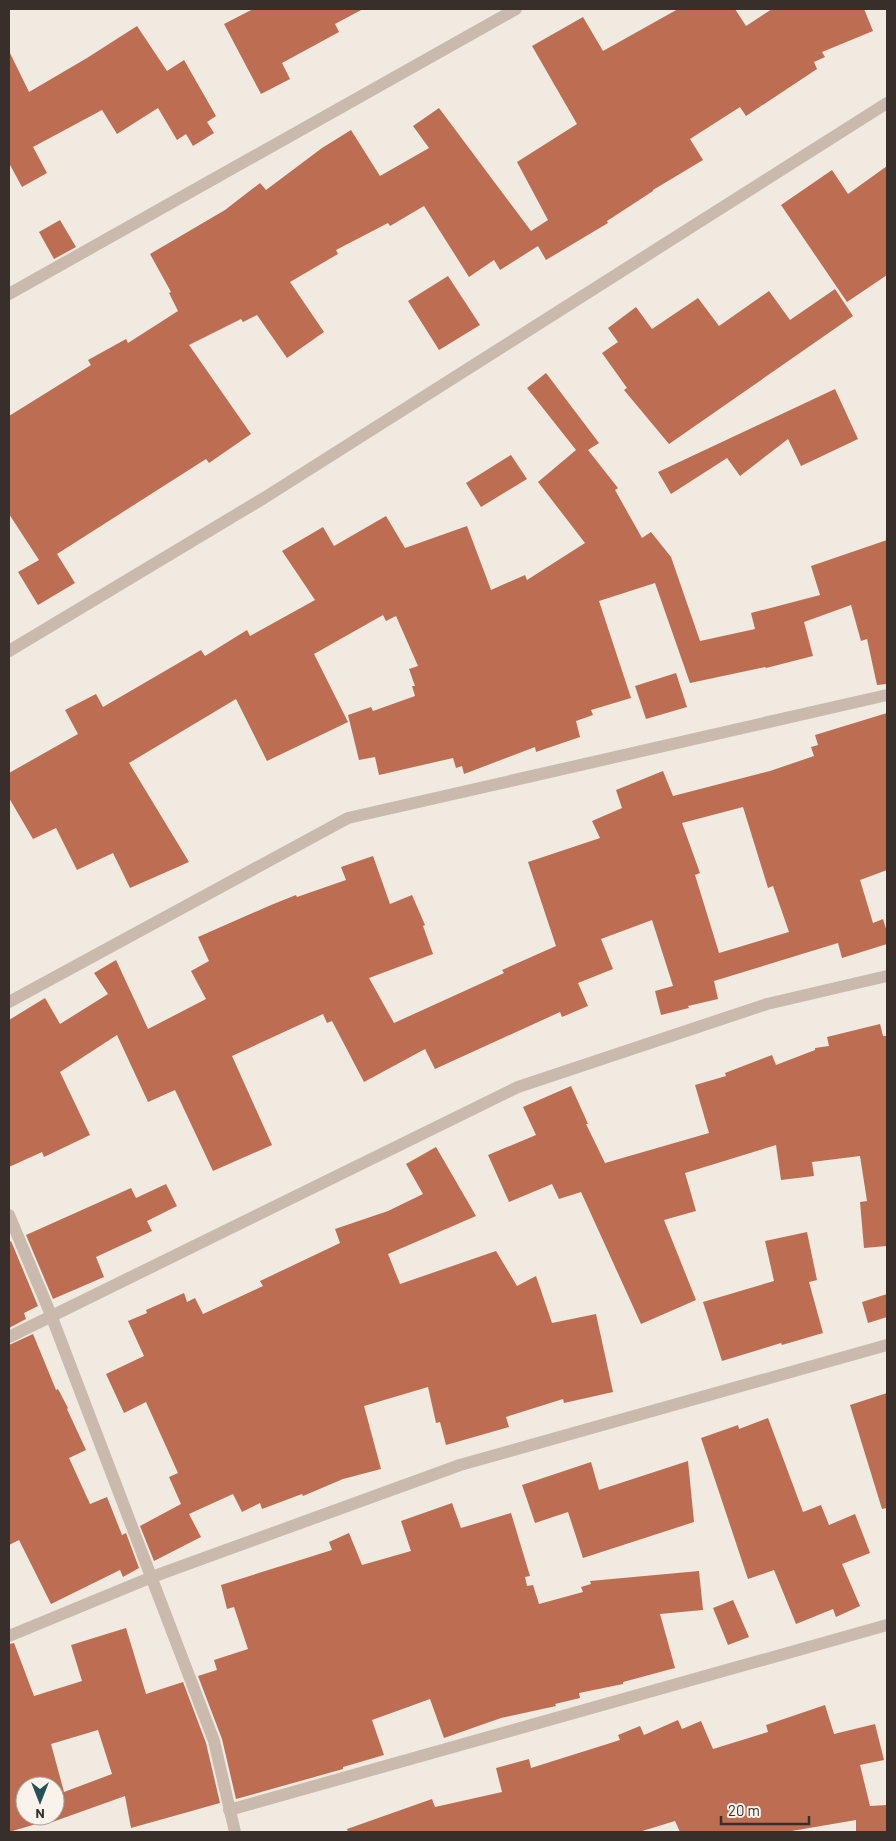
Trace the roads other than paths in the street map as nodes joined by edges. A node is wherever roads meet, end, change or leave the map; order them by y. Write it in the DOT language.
graph roads {
  1 [pos="516,9"];
  2 [pos="887,103"];
  3 [pos="9,294"];
  4 [pos="9,650"];
  5 [pos="887,695"];
  6 [pos="887,976"];
  7 [pos="9,1002"];
  8 [pos="9,1215"];
  9 [pos="51,1315"];
  10 [pos="9,1337"];
  11 [pos="887,1345"];
  12 [pos="152,1577"];
  13 [pos="887,1625"];
  14 [pos="9,1636"];
  15 [pos="229,1810"];
  16 [pos="235,1832"];
  1 -- 3 [label="street"];
  2 -- 4 [label="street"];
  5 -- 7 [label="street"];
  6 -- 9 [label="street"];
  8 -- 9 [label="street"];
  9 -- 10 [label="street"];
  9 -- 12 [label="street"];
  11 -- 12 [label="street"];
  12 -- 14 [label="street"];
  12 -- 15 [label="street"];
  13 -- 15 [label="street"];
  15 -- 16 [label="street"];
}
